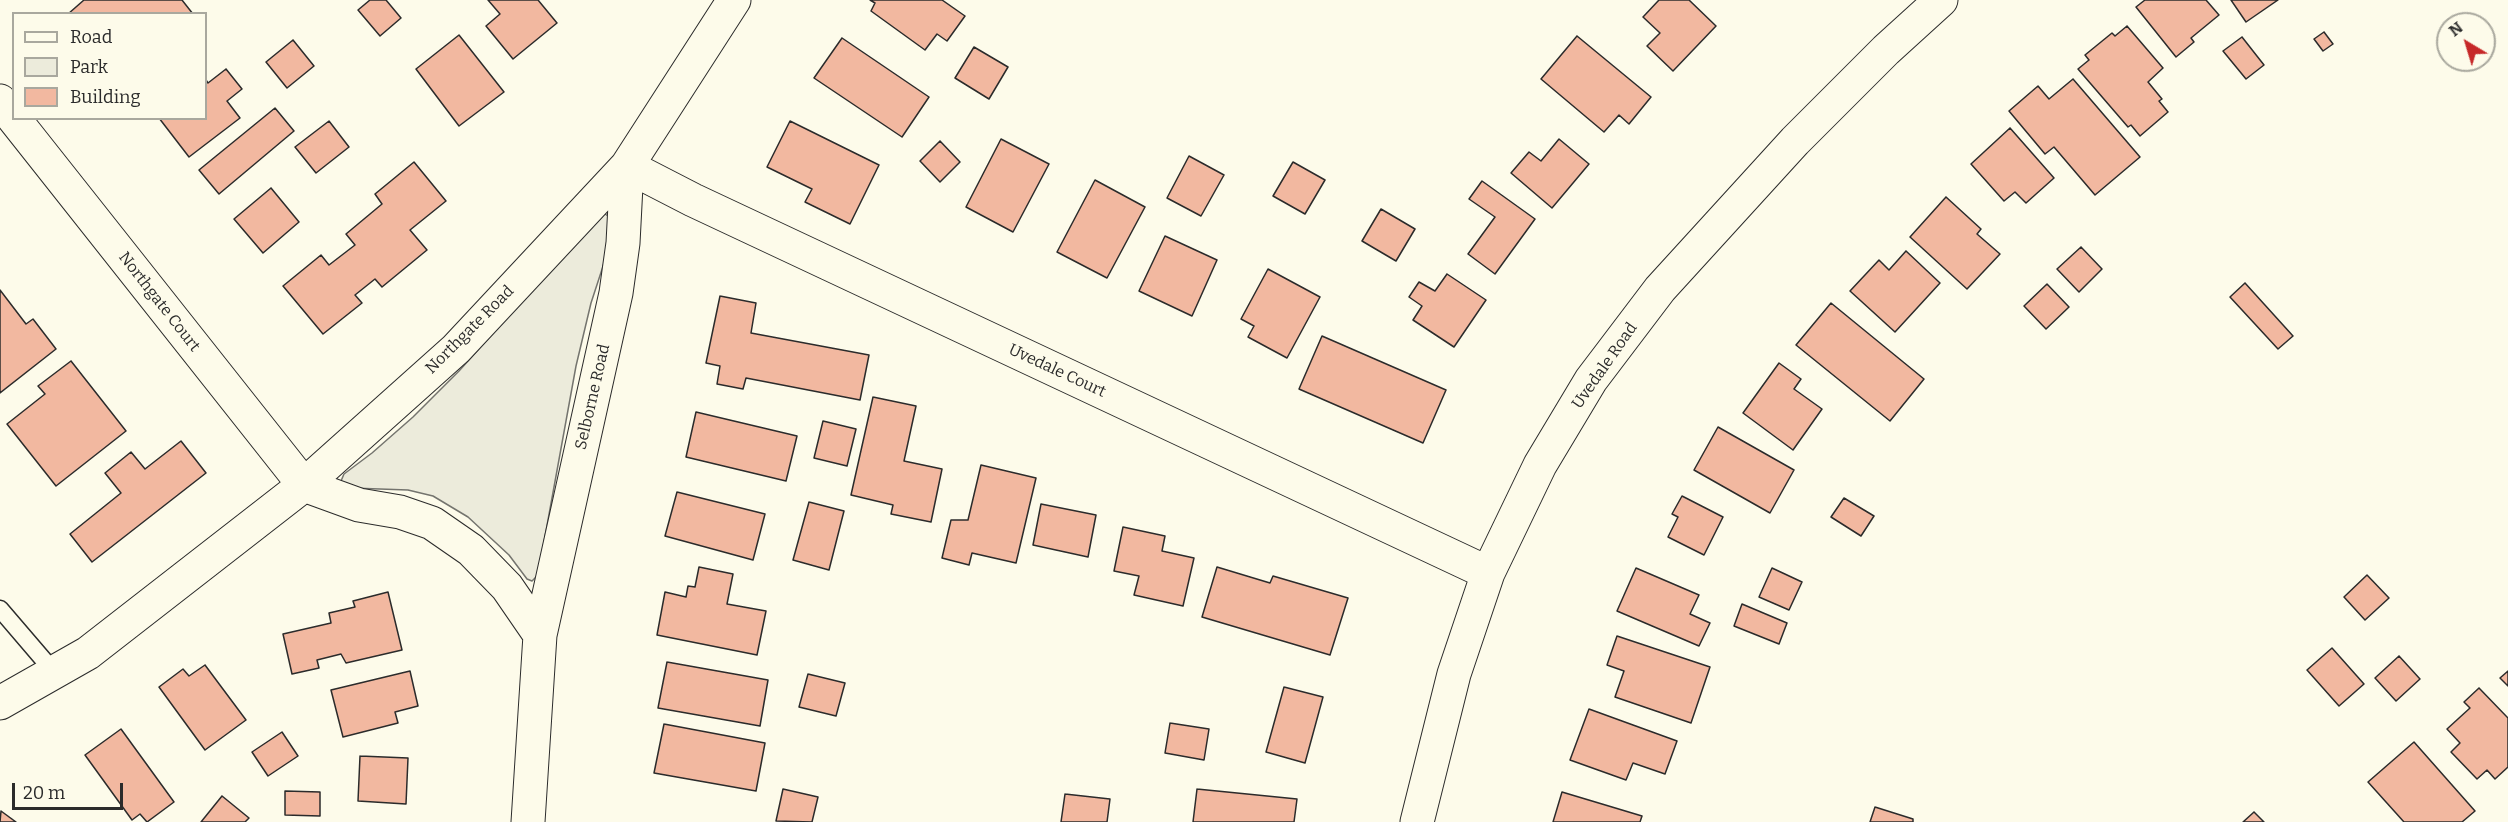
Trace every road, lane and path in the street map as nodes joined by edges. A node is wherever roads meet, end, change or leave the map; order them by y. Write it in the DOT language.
graph roads {
  1 [pos="734,0"];
  2 [pos="1941,0"];
  3 [pos="0,101"];
  4 [pos="12,116"];
  5 [pos="15,120"];
  6 [pos="627,166"];
  7 [pos="304,485"];
  8 [pos="1488,573"];
  9 [pos="0,609"];
  10 [pos="540,635"];
  11 [pos="54,672"];
  12 [pos="0,703"];
  13 [pos="528,822"];
  14 [pos="1417,822"];
  1 -- 6 [label="street"];
  2 -- 8 [label="street, Uvedale Road"];
  3 -- 4 [label="street, Northgate Court"];
  5 -- 7 [label="street, Northgate Court"];
  6 -- 7 [label="street, Northgate Road"];
  6 -- 8 [label="street, Uvedale Court"];
  6 -- 10 [label="street, Selborne Road"];
  7 -- 10 [label="street"];
  7 -- 11 [label="street, Northgate Road"];
  8 -- 14 [label="street, Uvedale Road"];
  9 -- 11 [label="lane"];
  10 -- 13 [label="street, Selborne Road"];
  11 -- 12 [label="street, Northgate Road"];
}
